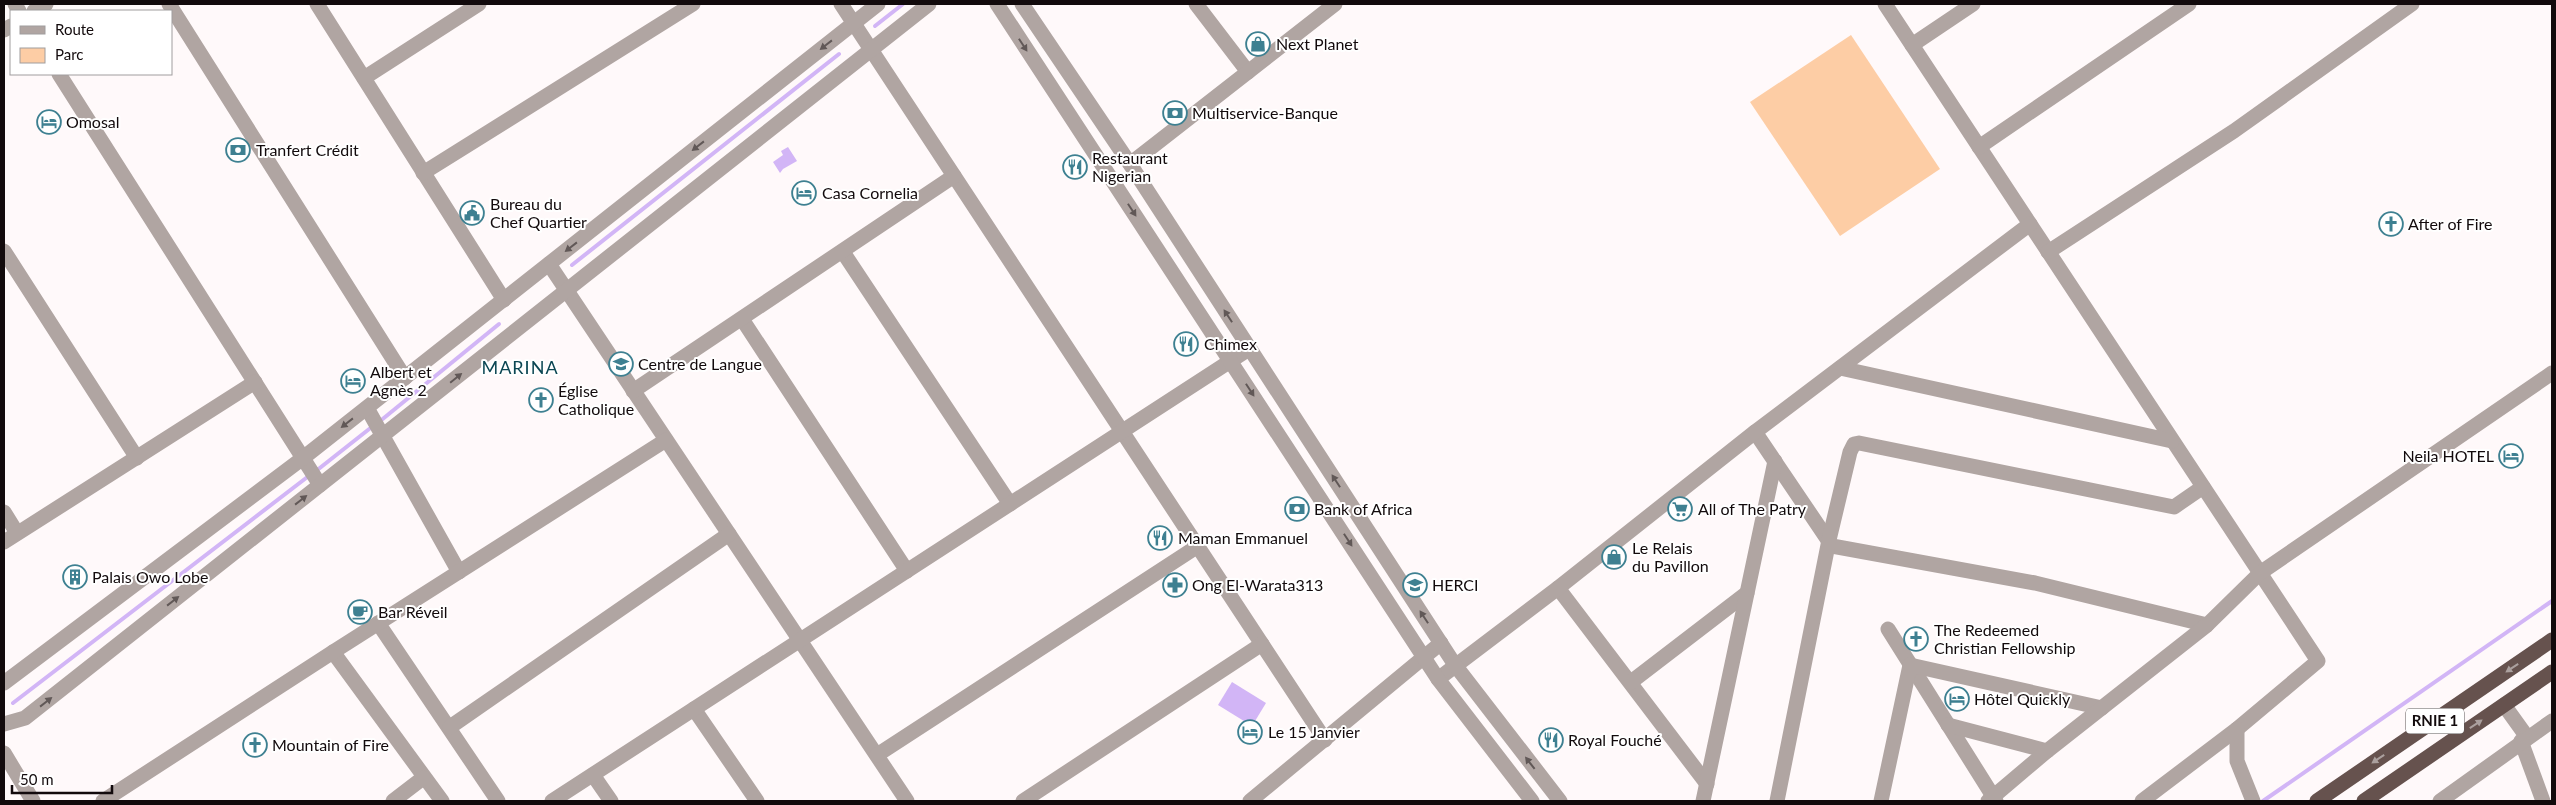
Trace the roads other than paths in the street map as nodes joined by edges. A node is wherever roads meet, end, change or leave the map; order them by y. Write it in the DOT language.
graph roads {
  1 [pos="316,4"];
  2 [pos="479,4"];
  3 [pos="693,4"];
  4 [pos="841,4"];
  5 [pos="878,4"];
  6 [pos="929,4"];
  7 [pos="997,4"];
  8 [pos="1022,4"];
  9 [pos="1196,4"];
  10 [pos="1335,4"];
  11 [pos="1885,4"];
  12 [pos="1973,4"];
  13 [pos="2189,4"];
  14 [pos="2408,5"];
  15 [pos="172,10"];
  16 [pos="853,23"];
  17 [pos="1912,45"];
  18 [pos="871,50"];
  19 [pos="1248,72"];
  20 [pos="60,75"];
  21 [pos="364,78"];
  22 [pos="1979,147"];
  23 [pos="1130,164"];
  24 [pos="423,172"];
  25 [pos="954,176"];
  26 [pos="2030,224"];
  27 [pos="4,251"];
  28 [pos="843,252"];
  29 [pos="2048,252"];
  30 [pos="549,264"];
  31 [pos="566,290"];
  32 [pos="504,300"];
  33 [pos="742,319"];
  34 [pos="1249,348"];
  35 [pos="1231,361"];
  36 [pos="1840,368"];
  37 [pos="2552,373"];
  38 [pos="405,378"];
  39 [pos="255,382"];
  40 [pos="633,391"];
  41 [pos="367,408"];
  42 [pos="1122,431"];
  43 [pos="1755,432"];
  44 [pos="383,436"];
  45 [pos="666,440"];
  46 [pos="2172,440"];
  47 [pos="137,458"];
  48 [pos="304,458"];
  49 [pos="1775,461"];
  50 [pos="320,485"];
  51 [pos="2203,487"];
  52 [pos="1010,504"];
  53 [pos="4,512"];
  54 [pos="18,534"];
  55 [pos="729,534"];
  56 [pos="1829,540"];
  57 [pos="4,542"];
  58 [pos="1198,546"];
  59 [pos="907,571"];
  60 [pos="458,572"];
  61 [pos="2260,573"];
  62 [pos="1558,588"];
  63 [pos="1747,594"];
  64 [pos="378,623"];
  65 [pos="2207,626"];
  66 [pos="1888,629"];
  67 [pos="801,640"];
  68 [pos="2552,640"];
  69 [pos="1441,643"];
  70 [pos="1262,644"];
  71 [pos="333,652"];
  72 [pos="1425,658"];
  73 [pos="1455,665"];
  74 [pos="1910,665"];
  75 [pos="2552,672"];
  76 [pos="1438,679"];
  77 [pos="1631,682"];
  78 [pos="4,683"];
  79 [pos="2504,705"];
  80 [pos="2102,708"];
  81 [pos="694,709"];
  82 [pos="2552,721"];
  83 [pos="4,724"];
  84 [pos="1948,725"];
  85 [pos="450,727"];
  86 [pos="2237,729"];
  87 [pos="2524,739"];
  88 [pos="1325,740"];
  89 [pos="2047,752"];
  90 [pos="4,753"];
  91 [pos="877,755"];
  92 [pos="593,775"];
  93 [pos="423,778"];
  94 [pos="1706,784"];
  95 [pos="1993,800"];
  96 [pos="2248,800"];
  97 [pos="32,801"];
  98 [pos="103,801"];
  99 [pos="393,801"];
  100 [pos="442,801"];
  101 [pos="498,801"];
  102 [pos="552,801"];
  103 [pos="611,801"];
  104 [pos="757,801"];
  105 [pos="907,801"];
  106 [pos="1023,801"];
  107 [pos="1250,801"];
  108 [pos="1532,801"];
  109 [pos="1560,801"];
  110 [pos="1703,801"];
  111 [pos="1778,801"];
  112 [pos="1881,801"];
  113 [pos="2142,801"];
  114 [pos="2317,801"];
  115 [pos="2364,801"];
  116 [pos="2440,801"];
  117 [pos="2543,801"];
  1 -- 21 [label="street"];
  2 -- 21 [label="street"];
  3 -- 24 [label="street"];
  4 -- 16 [label="street"];
  5 -- 16 [label="street"];
  6 -- 18 [label="street"];
  7 -- 35 [label="street, one-way"];
  8 -- 23 [label="street"];
  9 -- 19 [label="street"];
  10 -- 19 [label="street"];
  11 -- 17 [label="street"];
  12 -- 17 [label="street"];
  13 -- 22 [label="street"];
  14 -- 29 [label="street"];
  15 -- 38 [label="street"];
  16 -- 18 [label="street"];
  16 -- 30 [label="street, one-way"];
  17 -- 22 [label="street"];
  18 -- 25 [label="street"];
  18 -- 31 [label="street"];
  19 -- 23 [label="street"];
  20 -- 39 [label="street"];
  21 -- 24 [label="street"];
  22 -- 26 [label="street"];
  34 -- 23 [label="street, one-way"];
  24 -- 32 [label="street"];
  25 -- 28 [label="street"];
  25 -- 42 [label="street"];
  26 -- 29 [label="street"];
  26 -- 36 [label="street"];
  27 -- 47 [label="street"];
  28 -- 33 [label="street"];
  28 -- 52 [label="street"];
  29 -- 46 [label="street"];
  30 -- 31 [label="street"];
  30 -- 32 [label="street"];
  31 -- 40 [label="street"];
  44 -- 31 [label="street, one-way"];
  32 -- 38 [label="street"];
  33 -- 40 [label="street"];
  33 -- 59 [label="street"];
  34 -- 35 [label="street"];
  69 -- 34 [label="street, one-way"];
  35 -- 42 [label="street"];
  35 -- 72 [label="street, one-way"];
  36 -- 43 [label="street"];
  36 -- 46 [label="street"];
  37 -- 61 [label="street"];
  38 -- 41 [label="street"];
  39 -- 47 [label="street"];
  39 -- 48 [label="street"];
  40 -- 45 [label="street"];
  41 -- 44 [label="street"];
  41 -- 48 [label="street, one-way"];
  42 -- 52 [label="street"];
  42 -- 58 [label="street"];
  43 -- 49 [label="street"];
  43 -- 62 [label="street"];
  44 -- 50 [label="street"];
  44 -- 60 [label="street"];
  45 -- 55 [label="street"];
  45 -- 60 [label="street"];
  46 -- 51 [label="street"];
  47 -- 54 [label="street"];
  48 -- 50 [label="street"];
  48 -- 78 [label="street"];
  49 -- 56 [label="street"];
  49 -- 63 [label="street"];
  83 -- 50 [label="street, one-way"];
  51 -- 56 [label="street"];
  51 -- 61 [label="street"];
  52 -- 59 [label="street"];
  53 -- 54 [label="street"];
  54 -- 57 [label="street"];
  55 -- 67 [label="street"];
  55 -- 85 [label="street"];
  56 -- 65 [label="street"];
  56 -- 111 [label="street"];
  58 -- 70 [label="street"];
  58 -- 91 [label="street"];
  59 -- 67 [label="street"];
  60 -- 64 [label="street"];
  61 -- 65 [label="street"];
  61 -- 86 [label="street"];
  62 -- 73 [label="street"];
  62 -- 77 [label="street"];
  63 -- 77 [label="street"];
  63 -- 94 [label="street"];
  64 -- 71 [label="street"];
  64 -- 85 [label="street"];
  65 -- 80 [label="street"];
  66 -- 74 [label="street"];
  67 -- 81 [label="street"];
  67 -- 91 [label="street"];
  68 -- 114 [label="highway, RNIE 1, one-way"];
  69 -- 72 [label="street"];
  69 -- 73 [label="street"];
  70 -- 88 [label="street"];
  70 -- 106 [label="street"];
  71 -- 93 [label="street"];
  71 -- 98 [label="street"];
  72 -- 76 [label="street"];
  72 -- 88 [label="street"];
  73 -- 76 [label="street"];
  109 -- 73 [label="street, one-way"];
  74 -- 80 [label="street"];
  74 -- 84 [label="street"];
  74 -- 112 [label="street"];
  75 -- 79 [label="highway, RNIE 1"];
  76 -- 108 [label="street"];
  77 -- 94 [label="street"];
  79 -- 87 [label="street"];
  115 -- 79 [label="highway, RNIE 1, one-way"];
  80 -- 89 [label="street"];
  81 -- 92 [label="street"];
  81 -- 104 [label="street"];
  82 -- 87 [label="street"];
  84 -- 89 [label="street"];
  84 -- 95 [label="street"];
  85 -- 101 [label="street"];
  86 -- 96 [label="street"];
  86 -- 113 [label="street"];
  87 -- 116 [label="street"];
  87 -- 117 [label="street"];
  88 -- 107 [label="street"];
  89 -- 95 [label="street"];
  90 -- 97 [label="street"];
  91 -- 105 [label="street"];
  92 -- 102 [label="street"];
  92 -- 103 [label="street"];
  93 -- 99 [label="street"];
  93 -- 100 [label="street"];
  94 -- 110 [label="street"];
}
